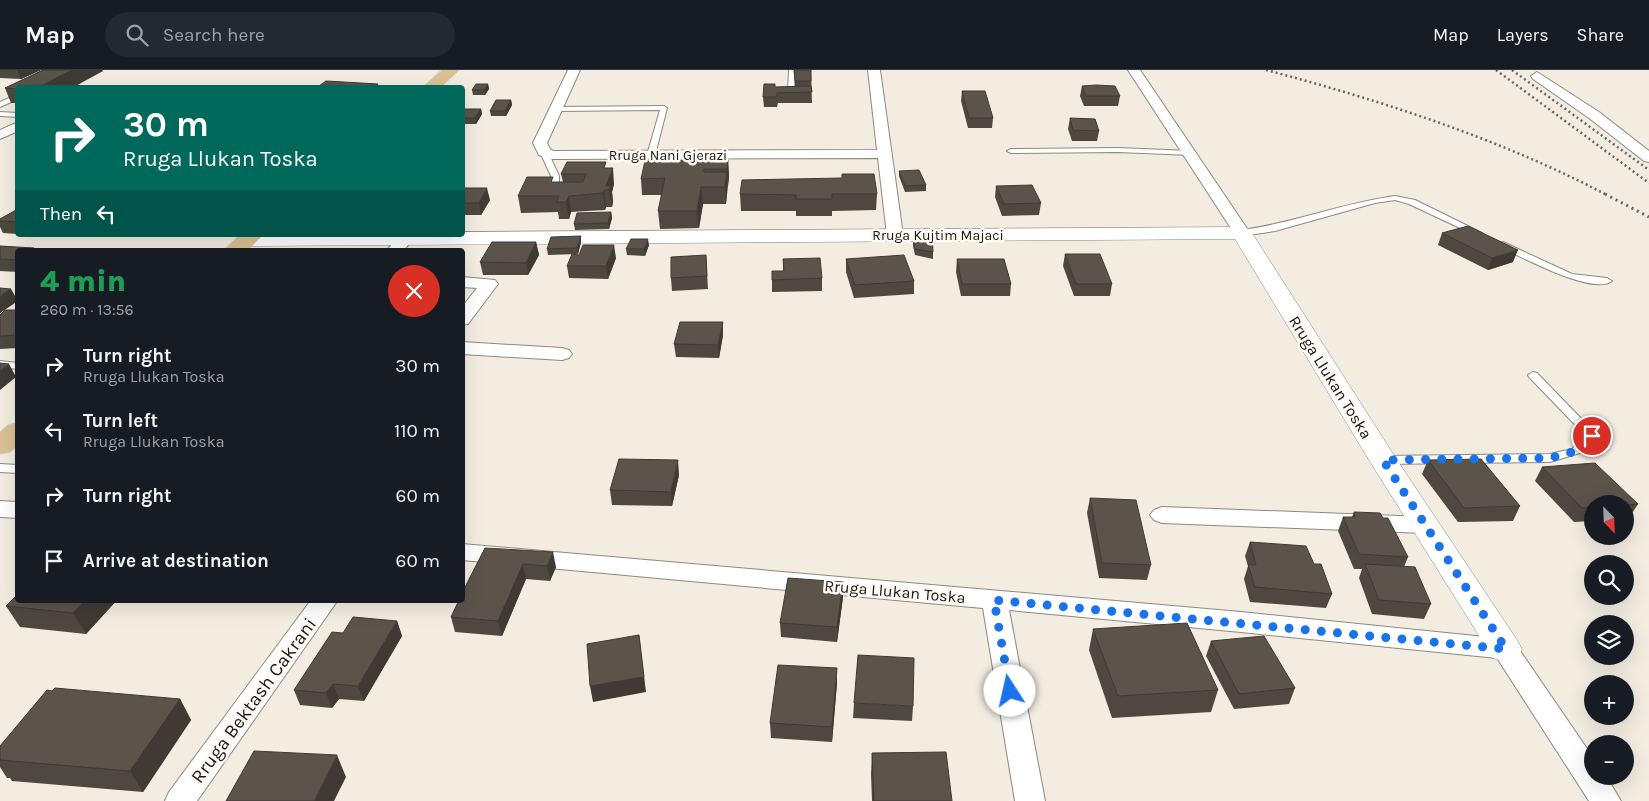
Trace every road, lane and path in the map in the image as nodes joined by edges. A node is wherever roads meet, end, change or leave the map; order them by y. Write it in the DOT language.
graph roads {
  1 [pos="451,70"];
  2 [pos="574,70"];
  3 [pos="792,70"];
  4 [pos="874,70"];
  5 [pos="1134,70"];
  6 [pos="1538,76"];
  7 [pos="434,85"];
  8 [pos="791,91"];
  9 [pos="15,98"];
  10 [pos="0,105"];
  11 [pos="556,109"];
  12 [pos="0,114"];
  13 [pos="15,115"];
  14 [pos="15,128"];
  15 [pos="0,135"];
  16 [pos="1011,151"];
  17 [pos="544,152"];
  18 [pos="885,154"];
  19 [pos="1191,154"];
  20 [pos="651,155"];
  21 [pos="1649,158"];
  22 [pos="556,188"];
  23 [pos="1242,233"];
  24 [pos="895,235"];
  25 [pos="245,242"];
  26 [pos="400,245"];
  27 [pos="1607,281"];
  28 [pos="465,282"];
  29 [pos="465,316"];
  30 [pos="465,348"];
  31 [pos="562,354"];
  32 [pos="0,364"];
  33 [pos="15,366"];
  34 [pos="1533,375"];
  35 [pos="15,434"];
  36 [pos="0,446"];
  37 [pos="1383,460"];
  38 [pos="0,468"];
  39 [pos="15,470"];
  40 [pos="0,509"];
  41 [pos="15,510"];
  42 [pos="1162,515"];
  43 [pos="1425,525"];
  44 [pos="465,552"];
  45 [pos="994,600"];
  46 [pos="323,603"];
  47 [pos="1506,649"];
  48 [pos="180,801"];
  49 [pos="1030,801"];
  50 [pos="1606,801"];
  1 -- 7 [label="main road"];
  2 -- 11 [label="street"];
  3 -- 8 [label="lane"];
  4 -- 18 [label="street"];
  5 -- 19 [label="street, Rruga Llukan Toska"];
  6 -- 21 [label="street"];
  9 -- 10 [label="lane"];
  11 -- 17 [label="street"];
  11 -- 20 [label="lane"];
  12 -- 13 [label="lane"];
  14 -- 15 [label="street"];
  16 -- 19 [label="lane"];
  17 -- 20 [label="street, Rruga Nani Gjerazi"];
  17 -- 22 [label="lane"];
  18 -- 20 [label="street, Rruga Nani Gjerazi"];
  18 -- 24 [label="street"];
  19 -- 23 [label="street, Rruga Llukan Toska"];
  23 -- 24 [label="street, Rruga Kujtim Majaci"];
  23 -- 27 [label="lane, Rruga Kujtim Majaci"];
  23 -- 37 [label="street, Rruga Llukan Toska"];
  24 -- 26 [label="street, Rruga Kujtim Majaci"];
  25 -- 26 [label="street, Rruga Kujtim Majaci"];
  28 -- 29 [label="street"];
  30 -- 31 [label="street"];
  32 -- 33 [label="lane"];
  34 -- 37 [label="lane"];
  35 -- 36 [label="main road"];
  37 -- 43 [label="street, Rruga Llukan Toska"];
  38 -- 39 [label="lane"];
  40 -- 41 [label="street"];
  42 -- 43 [label="street"];
  43 -- 47 [label="street, Rruga Llukan Toska"];
  44 -- 45 [label="street, Rruga Llukan Toska"];
  45 -- 47 [label="street, Rruga Llukan Toska"];
  45 -- 49 [label="street"];
  46 -- 48 [label="street, Rruga Bektash Cakrani"];
  47 -- 50 [label="street, Rruga Llukan Toska"];
}
